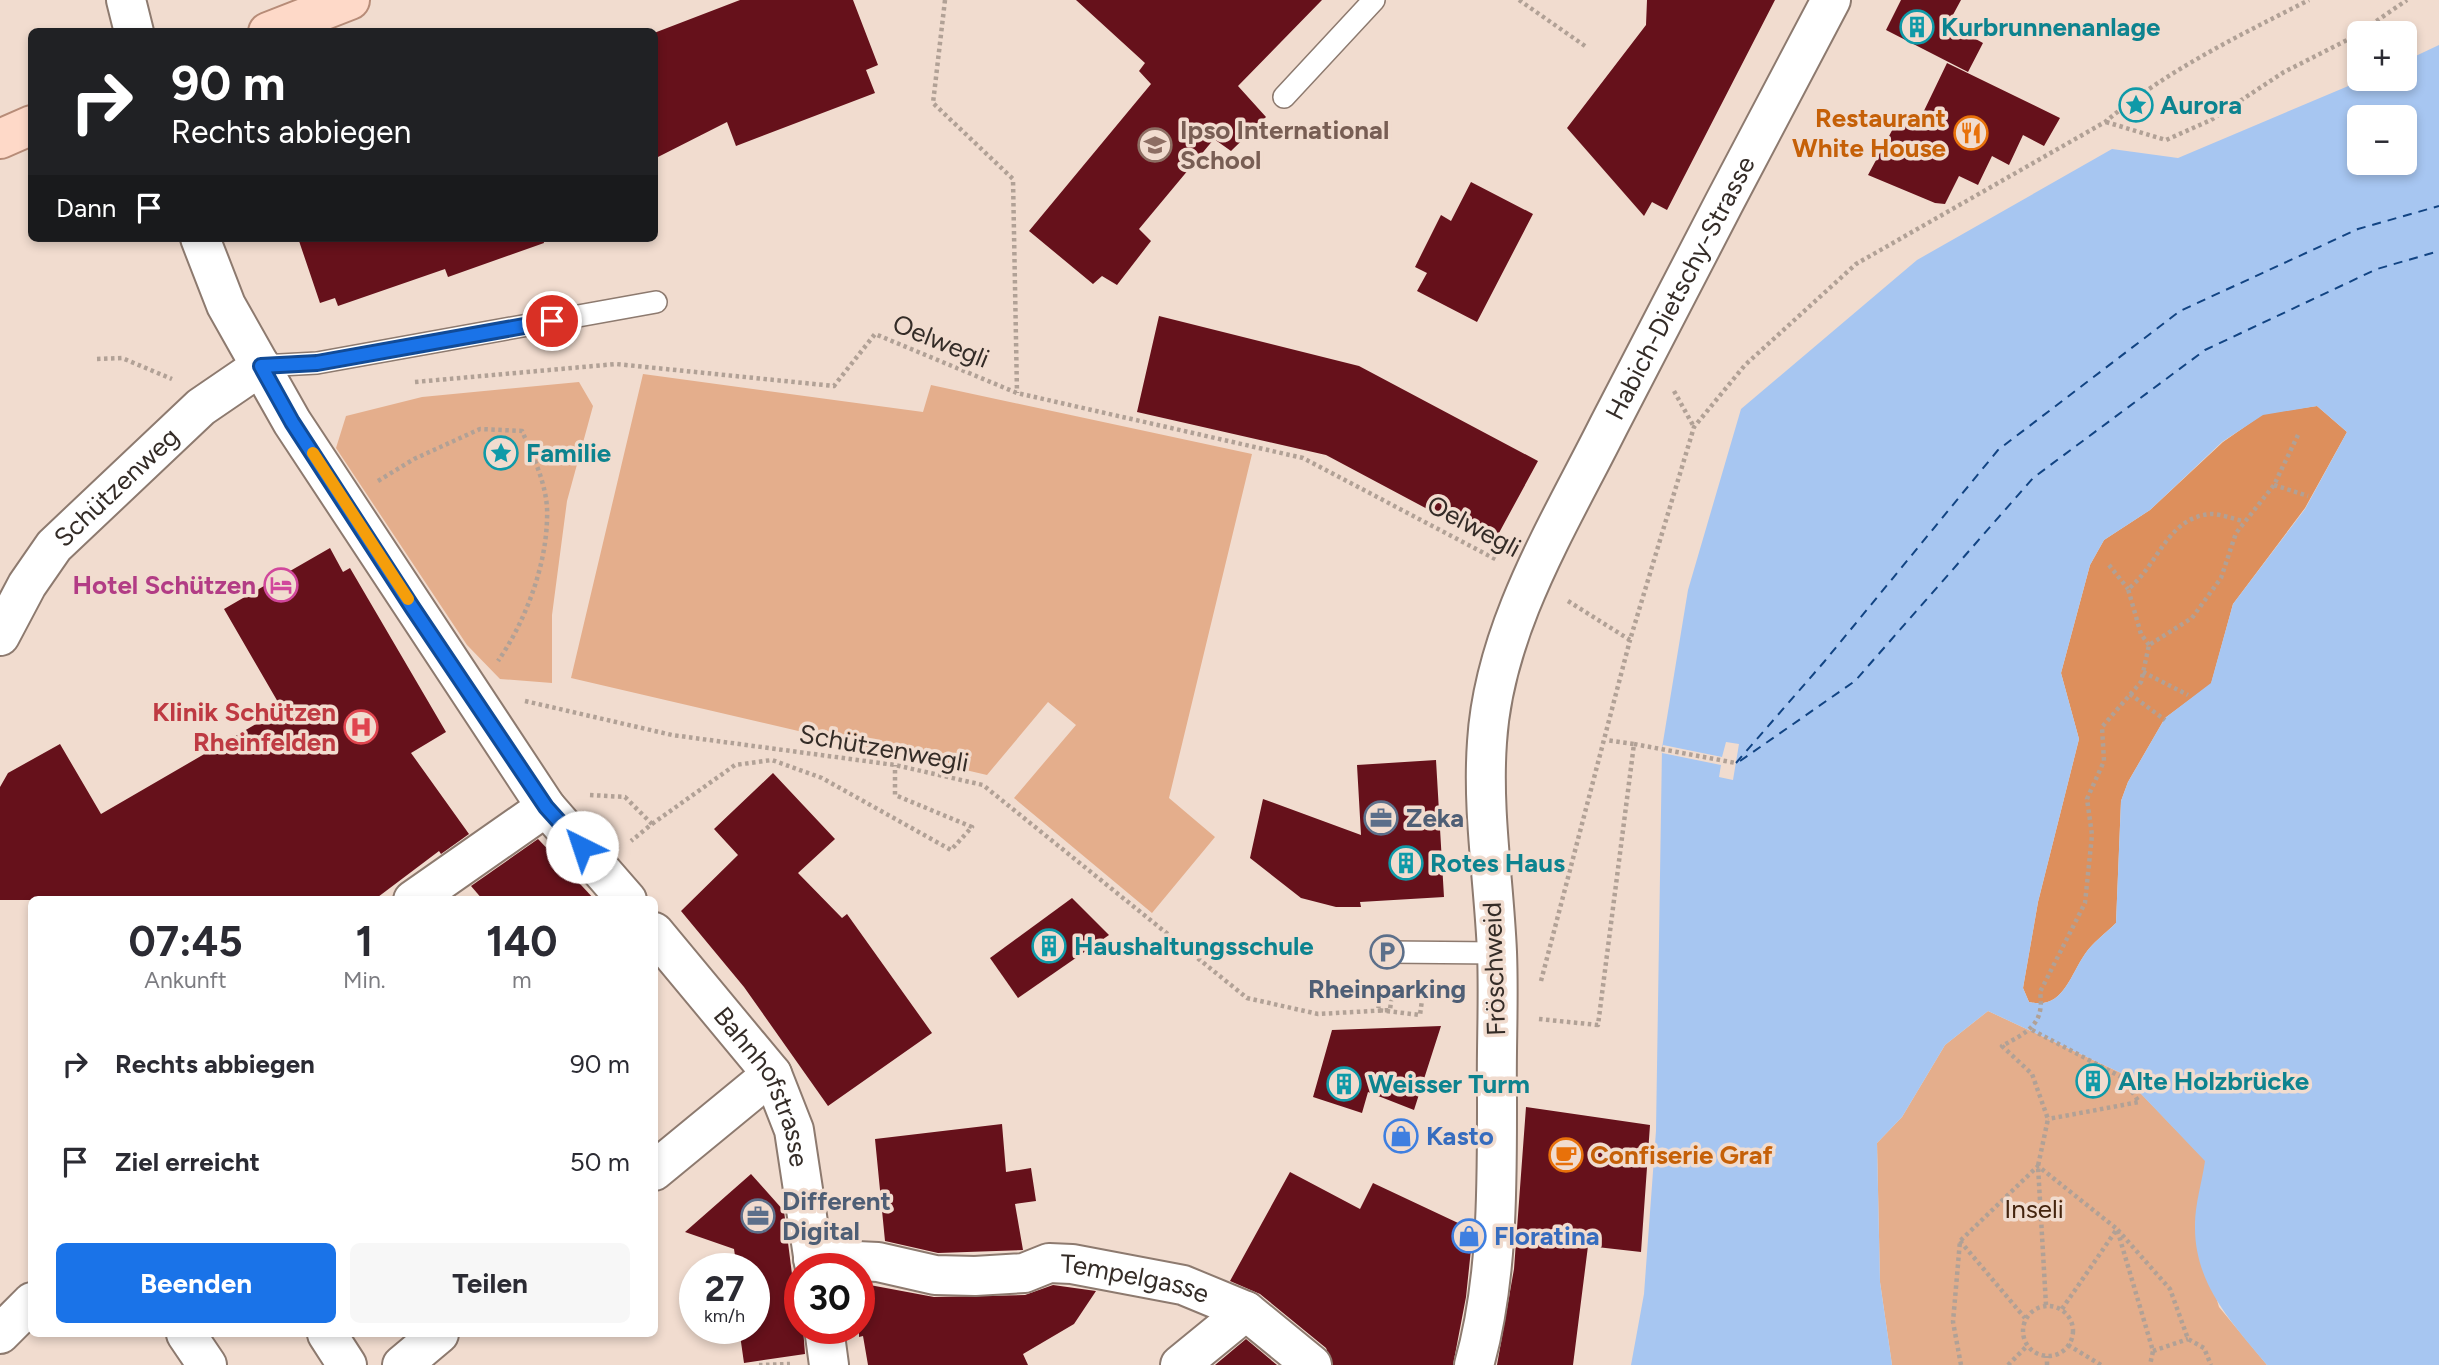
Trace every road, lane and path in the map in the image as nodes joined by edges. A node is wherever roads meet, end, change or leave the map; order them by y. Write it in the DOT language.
graph roads {
  1 [pos="126,0"];
  2 [pos="350,0"];
  3 [pos="945,0"];
  4 [pos="1374,0"];
  5 [pos="1519,0"];
  6 [pos="1831,0"];
  7 [pos="2309,0"];
  8 [pos="2407,0"];
  9 [pos="2376,21"];
  10 [pos="133,28"];
  11 [pos="278,28"];
  12 [pos="2347,39"];
  13 [pos="1585,46"];
  14 [pos="1284,97"];
  15 [pos="2105,122"];
  16 [pos="28,127"];
  17 [pos="0,139"];
  18 [pos="202,242"];
  19 [pos="656,302"];
  20 [pos="97,359"];
  21 [pos="261,366"];
  22 [pos="405,383"];
  23 [pos="1017,393"];
  24 [pos="201,407"];
  25 [pos="2298,435"];
  26 [pos="2274,485"];
  27 [pos="2308,496"];
  28 [pos="346,501"];
  29 [pos="2243,521"];
  30 [pos="2109,565"];
  31 [pos="1532,579"];
  32 [pos="2128,589"];
  33 [pos="0,636"];
  34 [pos="1630,640"];
  35 [pos="2149,645"];
  36 [pos="2143,672"];
  37 [pos="470,688"];
  38 [pos="2130,694"];
  39 [pos="2188,695"];
  40 [pos="2165,720"];
  41 [pos="1606,740"];
  42 [pos="1634,744"];
  43 [pos="1736,763"];
  44 [pos="895,765"];
  45 [pos="546,807"];
  46 [pos="652,824"];
  47 [pos="420,896"];
  48 [pos="624,896"];
  49 [pos="658,937"];
  50 [pos="1387,952"];
  51 [pos="1497,953"];
  52 [pos="1538,992"];
  53 [pos="1390,1010"];
  54 [pos="1531,1018"];
  55 [pos="2032,1030"];
  56 [pos="772,1074"];
  57 [pos="2048,1119"];
  58 [pos="2038,1166"];
  59 [pos="658,1168"];
  60 [pos="2118,1229"];
  61 [pos="1960,1241"];
  62 [pos="812,1253"];
  63 [pos="875,1262"];
  64 [pos="2046,1305"];
  65 [pos="28,1306"];
  66 [pos="2062,1309"];
  67 [pos="1246,1311"];
  68 [pos="2025,1318"];
  69 [pos="0,1334"];
  70 [pos="188,1337"];
  71 [pos="329,1337"];
  72 [pos="435,1337"];
  73 [pos="2188,1339"];
  74 [pos="820,1344"];
  75 [pos="2068,1345"];
  76 [pos="2027,1346"];
  77 [pos="2153,1351"];
  78 [pos="2048,1356"];
  79 [pos="815,1364"];
  80 [pos="207,1365"];
  81 [pos="347,1365"];
  82 [pos="402,1365"];
  83 [pos="759,1365"];
  84 [pos="1180,1365"];
  85 [pos="1312,1365"];
  86 [pos="1474,1365"];
  87 [pos="1961,1365"];
  88 [pos="2008,1365"];
  89 [pos="2047,1365"];
  90 [pos="2101,1365"];
  91 [pos="2150,1365"];
  92 [pos="2211,1365"];
  1 -- 10 [label="street"];
  2 -- 11 [label="main road"];
  3 -- 23 [label="path"];
  4 -- 14 [label="lane"];
  5 -- 13 [label="path"];
  6 -- 31 [label="street, Habich-Dietschy-Strasse"];
  7 -- 15 [label="path"];
  8 -- 9 [label="path"];
  12 -- 15 [label="path"];
  15 -- 34 [label="path"];
  16 -- 17 [label="main road"];
  18 -- 21 [label="street"];
  19 -- 21 [label="lane"];
  20 -- 24 [label="path"];
  21 -- 24 [label="street, Schützenweg"];
  21 -- 28 [label="street"];
  22 -- 23 [label="path, Oelwegli"];
  23 -- 31 [label="path, Oelwegli"];
  24 -- 33 [label="street, Schützenweg"];
  25 -- 26 [label="path"];
  26 -- 27 [label="path"];
  26 -- 29 [label="path"];
  28 -- 37 [label="street"];
  28 -- 37 [label="path"];
  29 -- 32 [label="path"];
  29 -- 35 [label="path"];
  30 -- 32 [label="path"];
  31 -- 34 [label="path, Oelwegli"];
  31 -- 51 [label="street, Fröschweid"];
  32 -- 35 [label="path"];
  34 -- 41 [label="path"];
  35 -- 36 [label="path"];
  36 -- 38 [label="path"];
  36 -- 39 [label="path"];
  37 -- 44 [label="path, Schützenwegli"];
  37 -- 45 [label="street"];
  38 -- 40 [label="path"];
  38 -- 55 [label="path"];
  41 -- 42 [label="path"];
  41 -- 52 [label="path"];
  42 -- 43 [label="path"];
  42 -- 54 [label="path"];
  44 -- 46 [label="path"];
  44 -- 53 [label="path, Schützenwegli"];
  45 -- 47 [label="street"];
  45 -- 48 [label="street"];
  49 -- 56 [label="street, Bahnhofstrasse"];
  50 -- 51 [label="lane"];
  51 -- 86 [label="street, Fröschweid"];
  55 -- 57 [label="path"];
  55 -- 57 [label="path"];
  56 -- 59 [label="street"];
  56 -- 62 [label="street, Bahnhofstrasse"];
  57 -- 58 [label="path"];
  58 -- 60 [label="path"];
  58 -- 61 [label="path"];
  58 -- 64 [label="path"];
  60 -- 66 [label="path"];
  60 -- 73 [label="path"];
  60 -- 77 [label="path"];
  61 -- 68 [label="path"];
  61 -- 87 [label="path"];
  63 -- 67 [label="street, Tempelgasse"];
  64 -- 66 [label="path"];
  64 -- 68 [label="path"];
  65 -- 69 [label="street"];
  66 -- 75 [label="path"];
  67 -- 84 [label="street"];
  67 -- 85 [label="street, Tempelgasse"];
  68 -- 76 [label="path"];
  70 -- 80 [label="street"];
  71 -- 81 [label="street"];
  72 -- 82 [label="street"];
  73 -- 77 [label="path"];
  73 -- 92 [label="path"];
  74 -- 79 [label="street"];
  75 -- 78 [label="path"];
  75 -- 90 [label="path"];
  76 -- 78 [label="path"];
  76 -- 88 [label="path"];
  77 -- 91 [label="path"];
  78 -- 89 [label="path"];
  79 -- 83 [label="path"];
}
